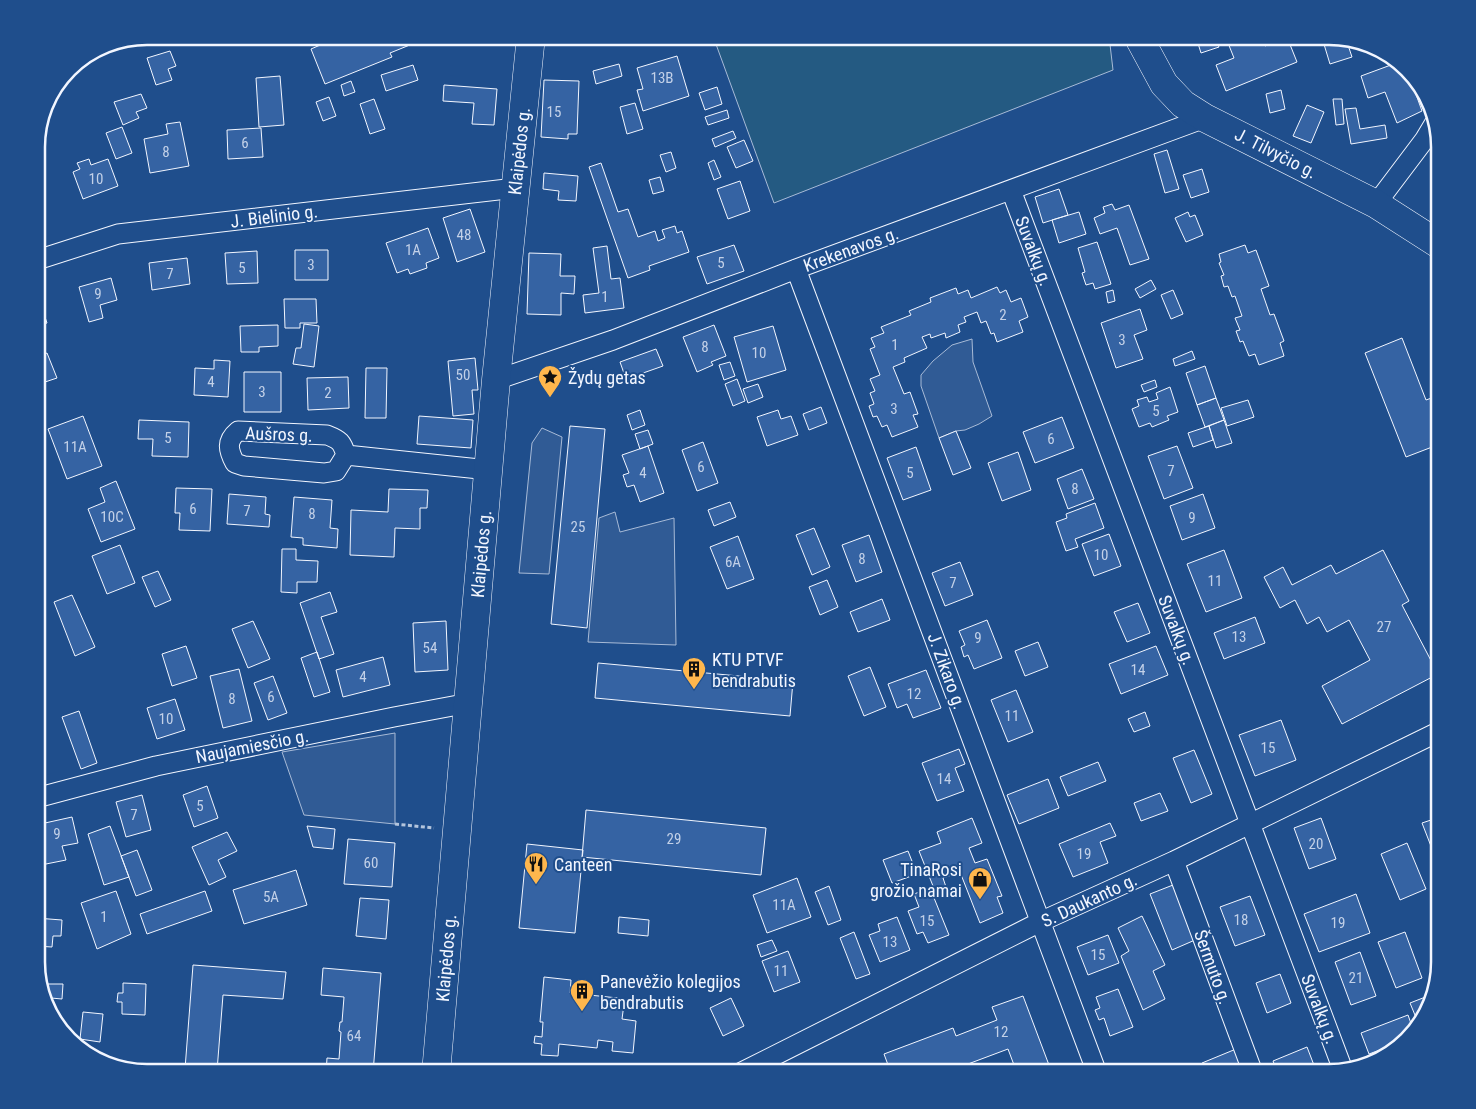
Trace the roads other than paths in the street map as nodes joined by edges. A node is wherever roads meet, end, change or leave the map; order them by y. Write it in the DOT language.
graph roads {
  1 [pos="530,45"];
  2 [pos="1143,45"];
  3 [pos="1205,118"];
  4 [pos="1430,131"];
  5 [pos="515,188"];
  6 [pos="1011,190"];
  7 [pos="1376,204"];
  8 [pos="1431,239"];
  9 [pos="45,257"];
  10 [pos="796,269"];
  11 [pos="496,380"];
  12 [pos="346,455"];
  13 [pos="489,470"];
  14 [pos="469,703"];
  15 [pos="1431,735"];
  16 [pos="45,796"];
  17 [pos="1250,824"];
  18 [pos="1174,861"];
  19 [pos="1040,922"];
  20 [pos="1340,1063"];
  21 [pos="437,1064"];
  22 [pos="775,1064"];
  23 [pos="1094,1064"];
  24 [pos="1250,1064"];
  1 -- 5 [label="main road, Klaipėdos g."];
  2 -- 3 [label="main road, J. Tilvyčio g."];
  3 -- 6 [label="street, Krekenavos g."];
  3 -- 7 [label="main road, J. Tilvyčio g."];
  4 -- 7 [label="street"];
  5 -- 9 [label="street, J. Bielinio g."];
  5 -- 11 [label="main road, Klaipėdos g."];
  6 -- 10 [label="street, Krekenavos g."];
  6 -- 17 [label="street, Suvalkų g."];
  7 -- 8 [label="main road, J. Tilvyčio g."];
  10 -- 11 [label="street, Krekenavos g."];
  10 -- 19 [label="street, J. Zikaro g."];
  11 -- 13 [label="main road, Klaipėdos g."];
  12 -- 12 [label="street, Aušros g."];
  12 -- 13 [label="street"];
  13 -- 14 [label="main road, Klaipėdos g."];
  14 -- 16 [label="street, Naujamiesčio g."];
  14 -- 21 [label="main road, Klaipėdos g."];
  15 -- 17 [label="street, S. Daukanto g."];
  17 -- 18 [label="street, S. Daukanto g."];
  17 -- 20 [label="street, Suvalkų g."];
  18 -- 19 [label="street, S. Daukanto g."];
  18 -- 24 [label="street, Šermuto g."];
  19 -- 22 [label="street, S. Daukanto g."];
  19 -- 23 [label="street, J. Zikaro g."];
}
